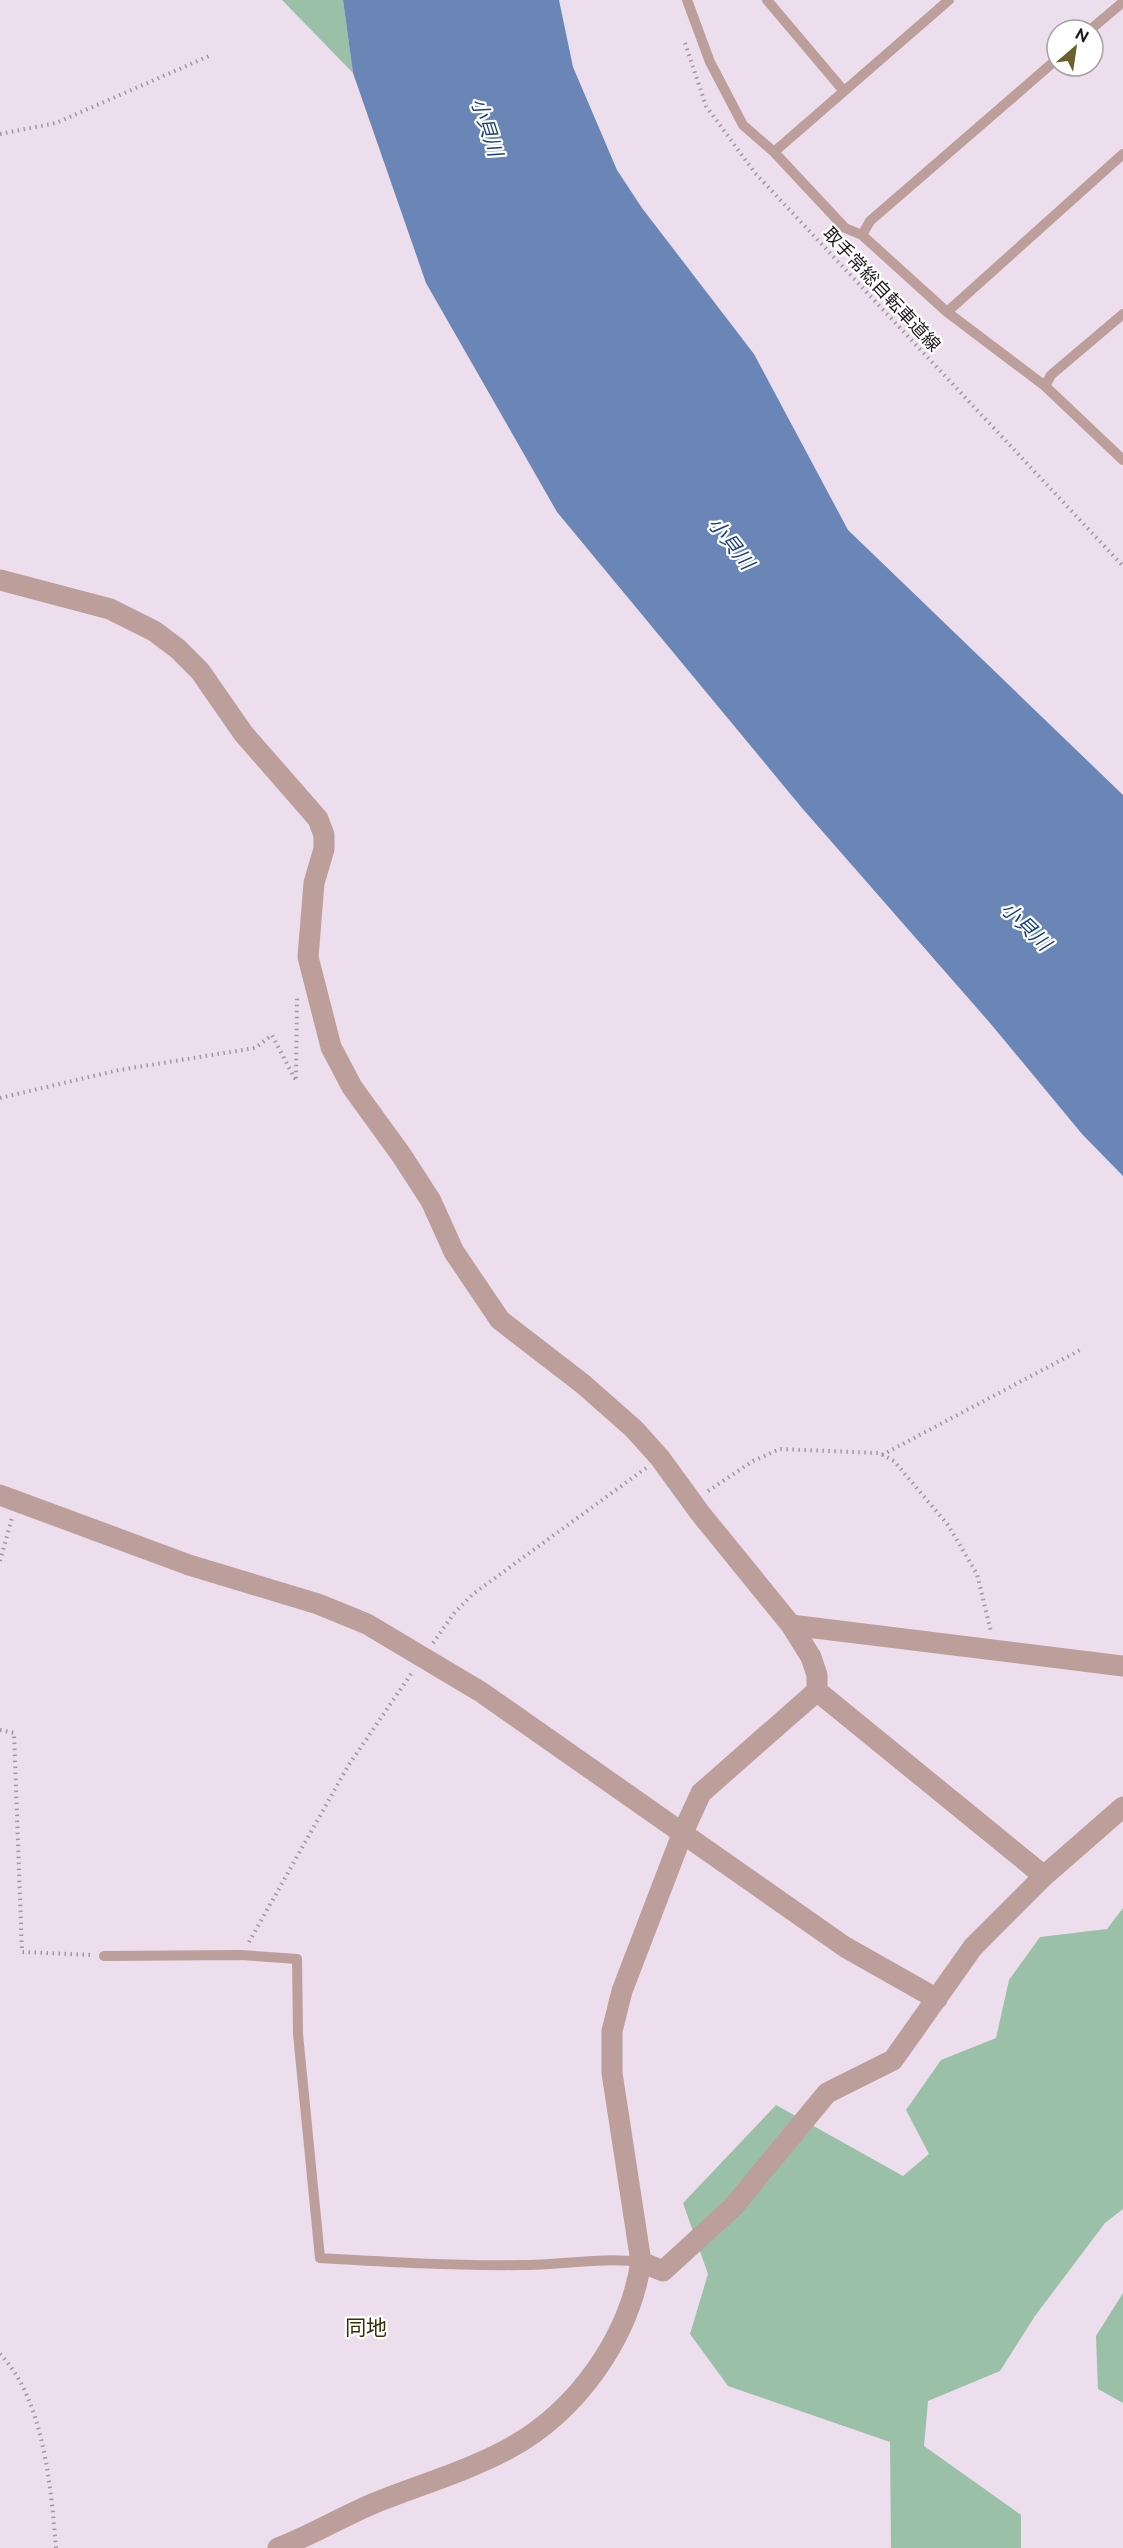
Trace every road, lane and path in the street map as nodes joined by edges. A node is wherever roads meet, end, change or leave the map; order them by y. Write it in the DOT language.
graph roads {
  1 [pos="687,0"];
  2 [pos="766,0"];
  3 [pos="948,0"];
  4 [pos="1123,2"];
  5 [pos="1104,18"];
  6 [pos="685,41"];
  7 [pos="209,56"];
  8 [pos="1045,69"];
  9 [pos="843,90"];
  10 [pos="0,134"];
  11 [pos="774,153"];
  12 [pos="1123,154"];
  13 [pos="862,235"];
  14 [pos="946,312"];
  15 [pos="1123,314"];
  16 [pos="1045,386"];
  17 [pos="1123,460"];
  18 [pos="1123,566"];
  19 [pos="0,580"];
  20 [pos="297,995"];
  21 [pos="0,1098"];
  22 [pos="1082,1350"];
  23 [pos="882,1455"];
  24 [pos="660,1458"];
  25 [pos="9,1497"];
  26 [pos="692,1501"];
  27 [pos="0,1560"];
  28 [pos="791,1625"];
  29 [pos="996,1652"];
  30 [pos="422,1658"];
  31 [pos="1123,1666"];
  32 [pos="817,1690"];
  33 [pos="0,1730"];
  34 [pos="1123,1807"];
  35 [pos="683,1832"];
  36 [pos="1044,1876"];
  37 [pos="241,1955"];
  38 [pos="104,1956"];
  39 [pos="937,1999"];
  40 [pos="641,2262"];
  41 [pos="0,2354"];
  42 [pos="56,2548"];
  43 [pos="278,2548"];
  1 -- 11 [label="lane"];
  2 -- 9 [label="lane"];
  3 -- 9 [label="lane"];
  4 -- 5 [label="lane"];
  6 -- 18 [label="path, 取手常総自転車道線"];
  7 -- 10 [label="path"];
  8 -- 13 [label="lane"];
  9 -- 11 [label="lane"];
  11 -- 13 [label="lane"];
  12 -- 14 [label="lane"];
  13 -- 14 [label="lane"];
  14 -- 16 [label="lane"];
  15 -- 16 [label="lane"];
  16 -- 17 [label="lane"];
  19 -- 24 [label="street"];
  20 -- 21 [label="path"];
  22 -- 23 [label="path"];
  23 -- 26 [label="path"];
  23 -- 29 [label="path"];
  24 -- 26 [label="street"];
  24 -- 30 [label="path"];
  25 -- 27 [label="path"];
  25 -- 30 [label="street"];
  26 -- 28 [label="street"];
  28 -- 29 [label="street"];
  28 -- 32 [label="street"];
  29 -- 31 [label="street"];
  30 -- 35 [label="street"];
  30 -- 37 [label="path"];
  32 -- 35 [label="street"];
  32 -- 36 [label="street"];
  33 -- 38 [label="path"];
  34 -- 36 [label="street"];
  35 -- 39 [label="street"];
  35 -- 40 [label="street"];
  36 -- 39 [label="street"];
  37 -- 38 [label="lane"];
  37 -- 40 [label="lane"];
  39 -- 40 [label="street"];
  40 -- 43 [label="street"];
  41 -- 42 [label="path"];
}
